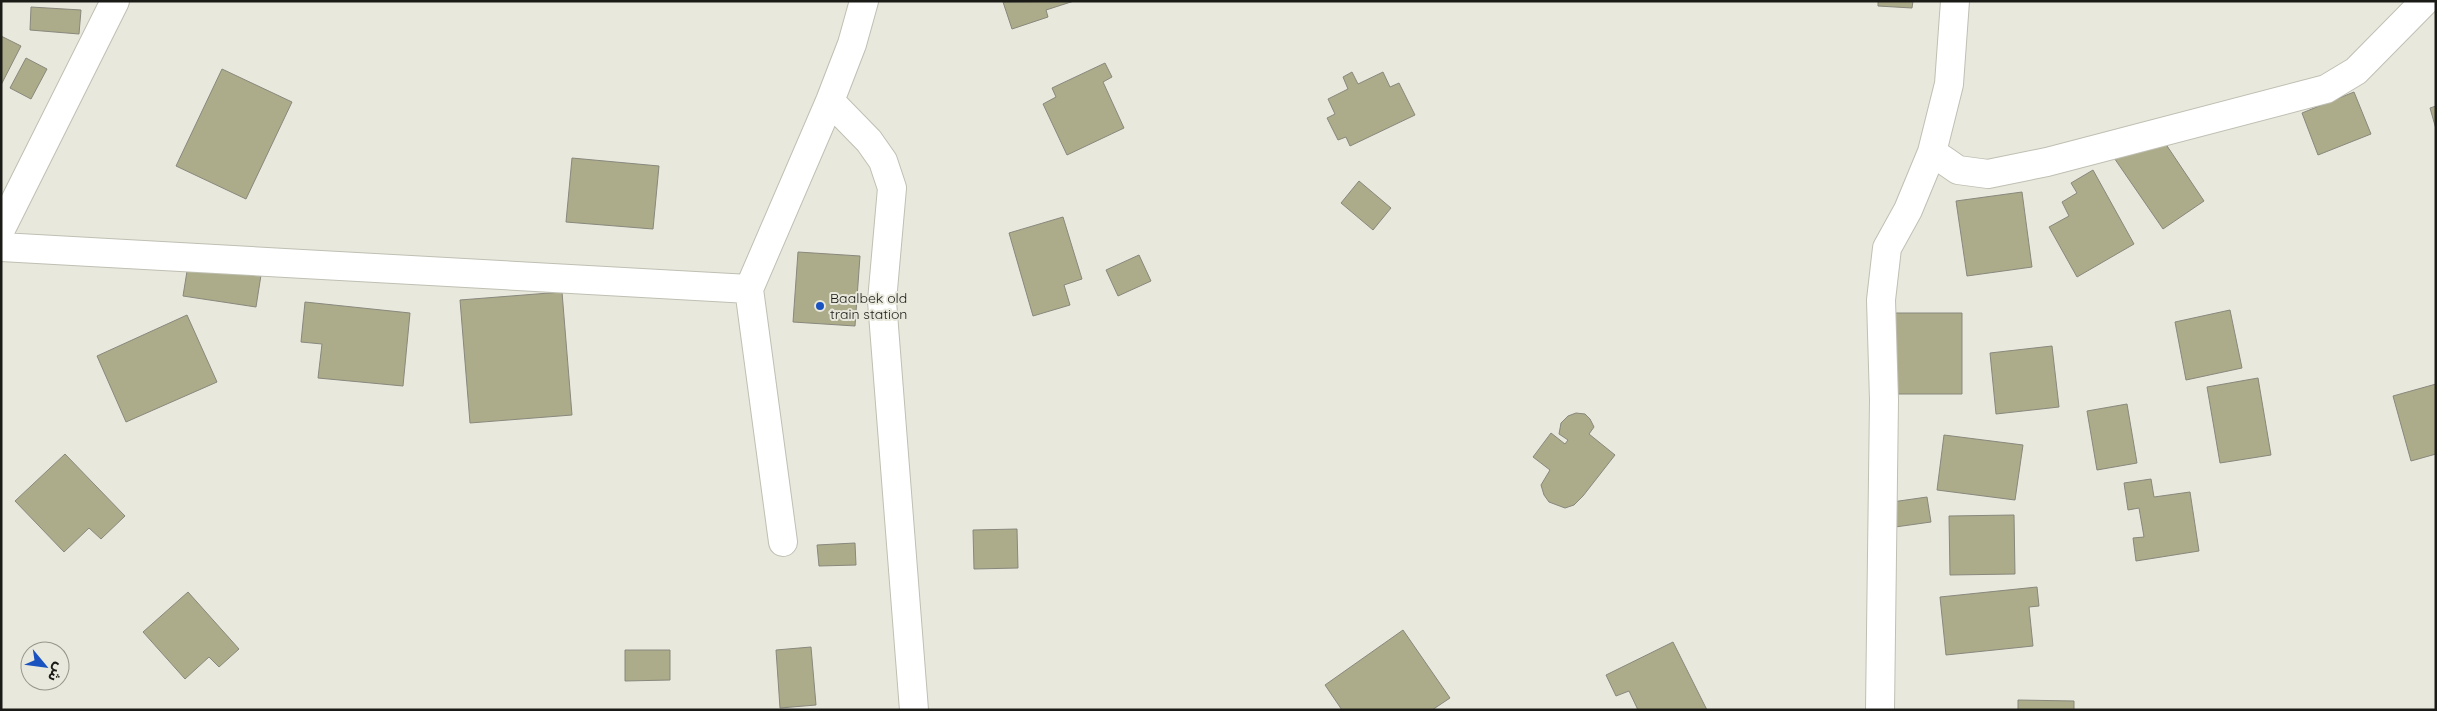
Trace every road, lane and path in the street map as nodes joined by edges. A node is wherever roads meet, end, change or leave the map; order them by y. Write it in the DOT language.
graph roads {
  1 [pos="115,1"];
  2 [pos="864,1"];
  3 [pos="1955,1"];
  4 [pos="2425,1"];
  5 [pos="830,101"];
  6 [pos="1932,152"];
  7 [pos="1,229"];
  8 [pos="1,247"];
  9 [pos="749,289"];
  10 [pos="783,542"];
  11 [pos="914,710"];
  12 [pos="1880,710"];
  1 -- 7 [label="street"];
  2 -- 5 [label="street"];
  3 -- 6 [label="street"];
  4 -- 6 [label="street"];
  5 -- 9 [label="street"];
  5 -- 11 [label="street"];
  6 -- 12 [label="street"];
  8 -- 9 [label="street"];
  9 -- 10 [label="street"];
}
